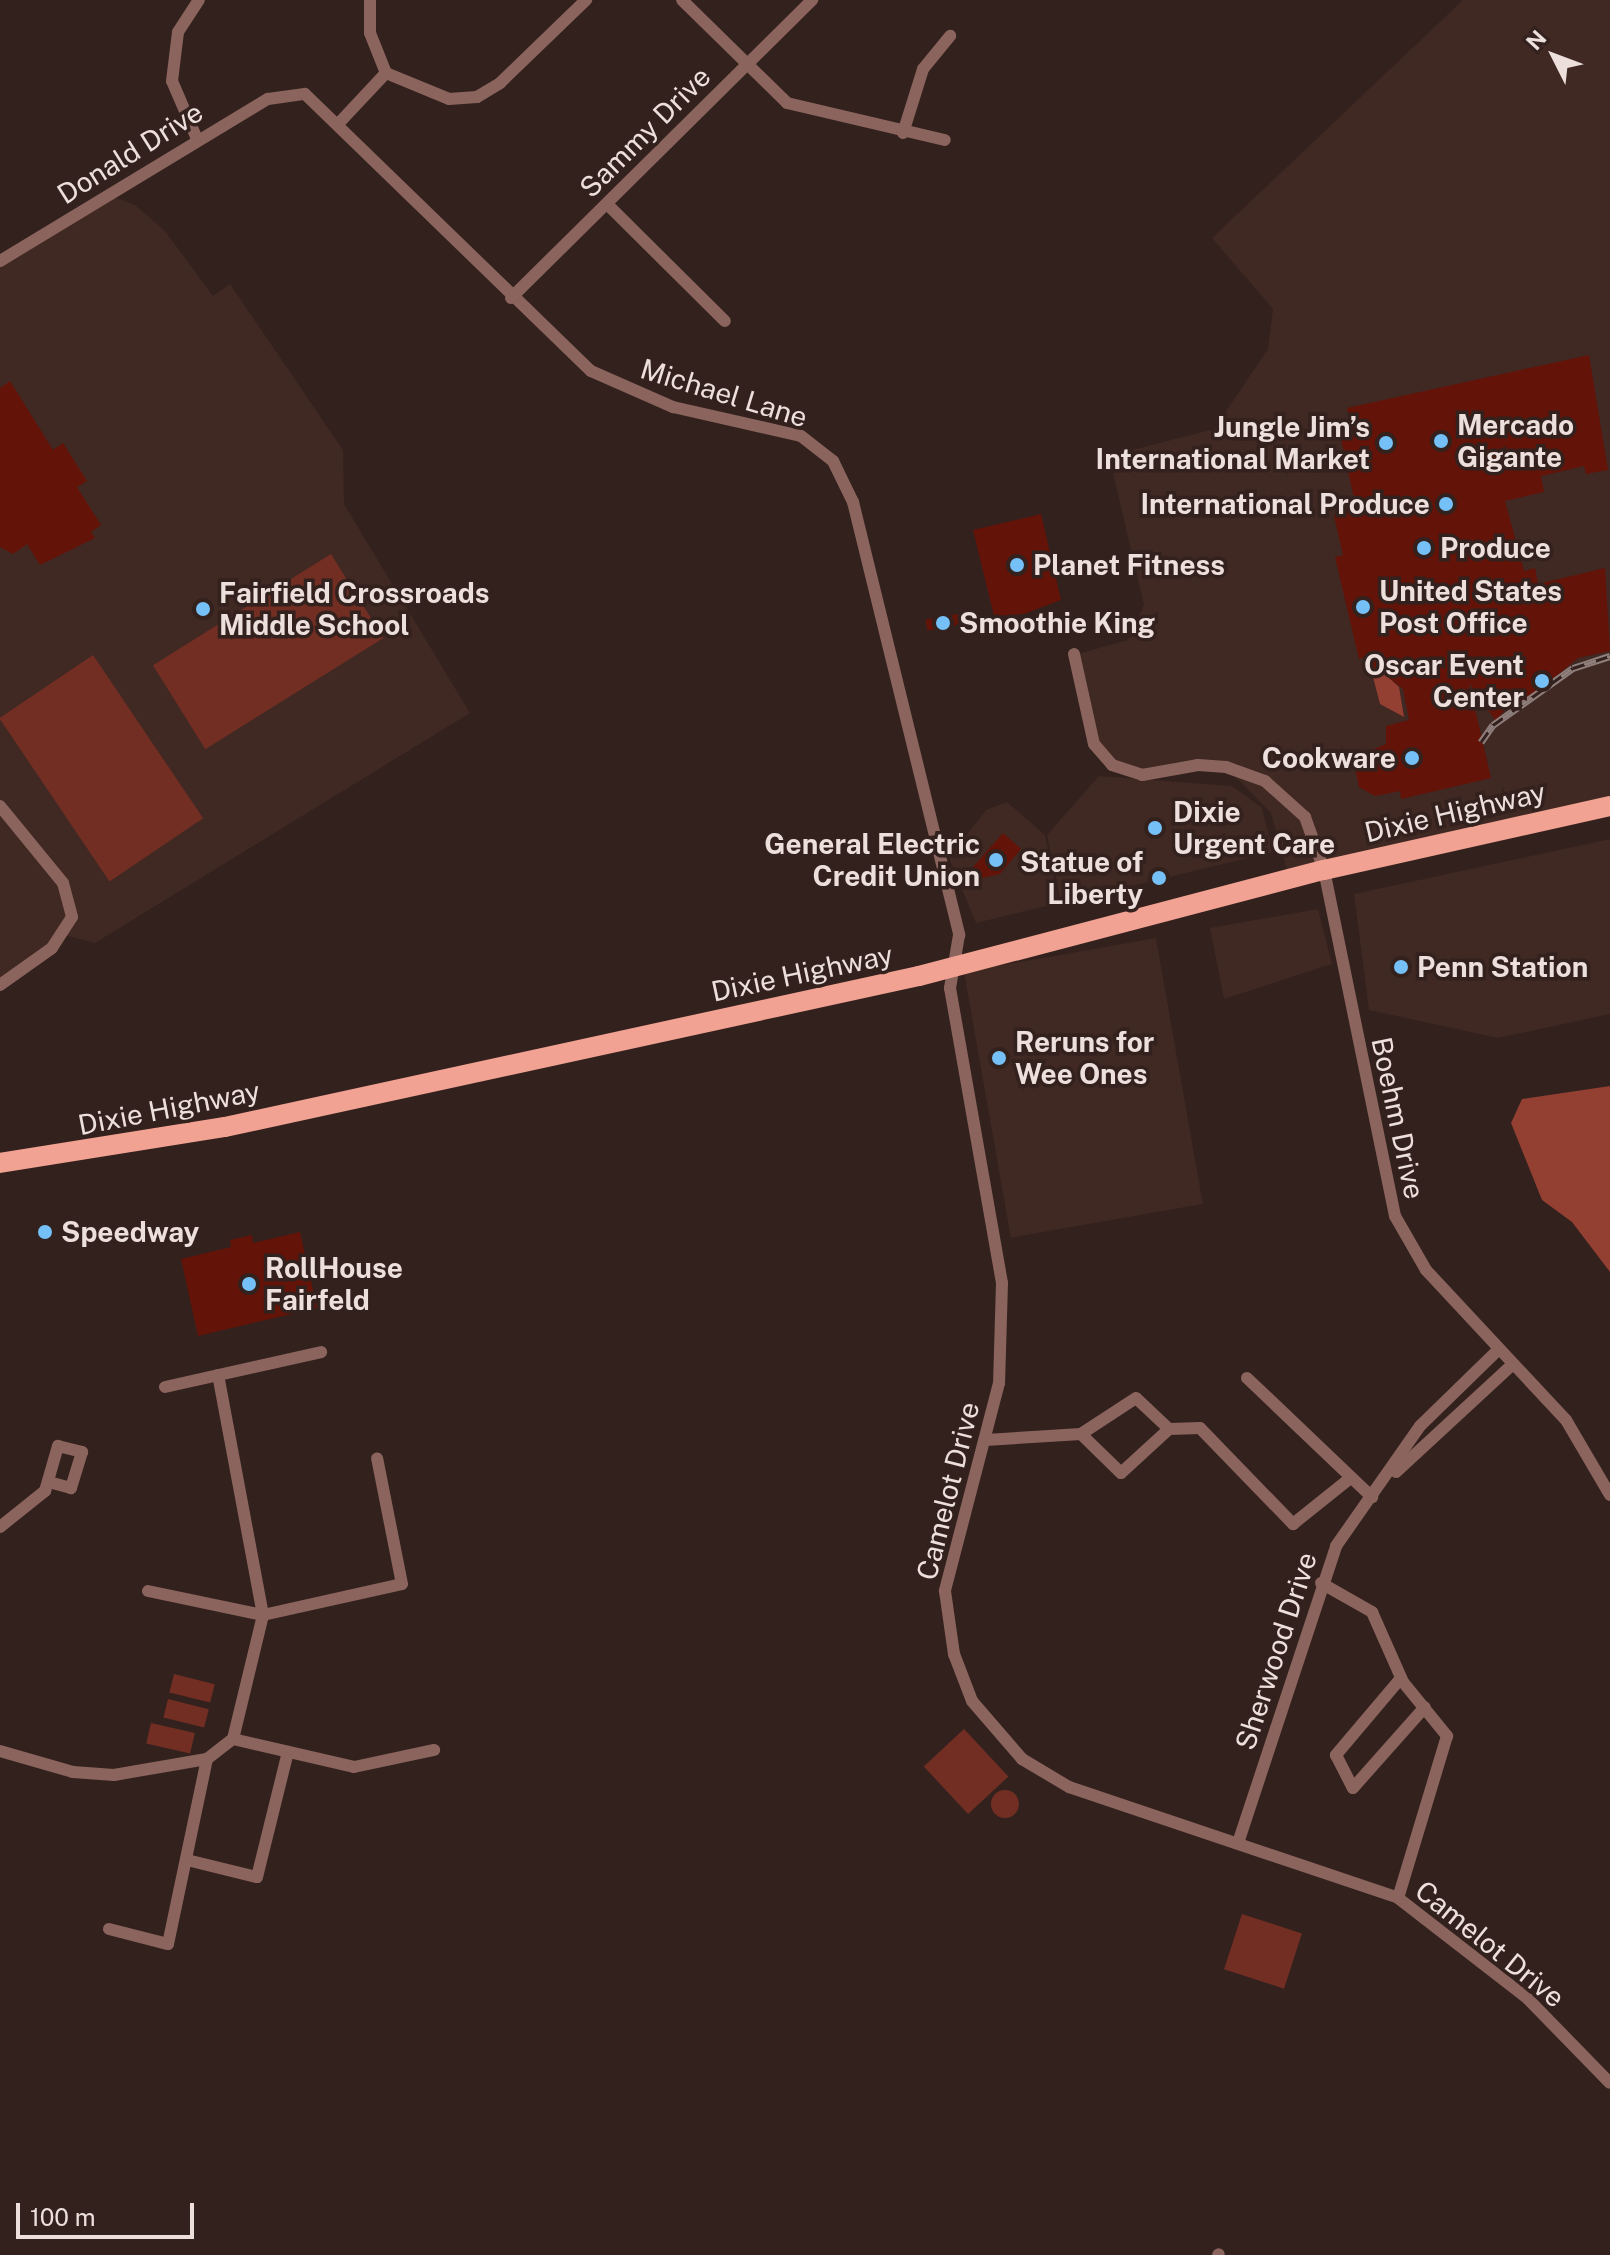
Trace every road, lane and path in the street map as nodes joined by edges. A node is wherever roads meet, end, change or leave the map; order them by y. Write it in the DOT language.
graph roads {
  1 [pos="199,0"];
  2 [pos="586,0"];
  3 [pos="682,0"];
  4 [pos="812,0"];
  5 [pos="365,1"];
  6 [pos="950,36"];
  7 [pos="746,64"];
  8 [pos="386,73"];
  9 [pos="288,92"];
  10 [pos="339,123"];
  11 [pos="903,133"];
  12 [pos="197,139"];
  13 [pos="945,140"];
  14 [pos="607,204"];
  15 [pos="0,261"];
  16 [pos="511,298"];
  17 [pos="725,321"];
  18 [pos="1074,654"];
  19 [pos="0,806"];
  20 [pos="1610,806"];
  21 [pos="1324,870"];
  22 [pos="956,965"];
  23 [pos="0,985"];
  24 [pos="0,1163"];
  25 [pos="1499,1349"];
  26 [pos="321,1352"];
  27 [pos="1513,1364"];
  28 [pos="218,1375"];
  29 [pos="1247,1378"];
  30 [pos="165,1387"];
  31 [pos="1169,1429"];
  32 [pos="1081,1434"];
  33 [pos="986,1440"];
  34 [pos="377,1458"];
  35 [pos="1348,1480"];
  36 [pos="49,1482"];
  37 [pos="1382,1485"];
  38 [pos="1610,1495"];
  39 [pos="1372,1497"];
  40 [pos="0,1527"];
  41 [pos="1321,1583"];
  42 [pos="148,1591"];
  43 [pos="263,1615"];
  44 [pos="1401,1678"];
  45 [pos="1425,1707"];
  46 [pos="233,1739"];
  47 [pos="434,1750"];
  48 [pos="0,1751"];
  49 [pos="288,1752"];
  50 [pos="207,1759"];
  51 [pos="1238,1843"];
  52 [pos="187,1860"];
  53 [pos="1398,1898"];
  54 [pos="109,1929"];
  55 [pos="1610,2083"];
  1 -- 12 [label="street"];
  2 -- 8 [label="street"];
  3 -- 7 [label="street"];
  4 -- 7 [label="street, Sammy Drive"];
  5 -- 8 [label="street"];
  6 -- 11 [label="street"];
  7 -- 11 [label="street"];
  7 -- 14 [label="street, Sammy Drive"];
  8 -- 10 [label="street"];
  9 -- 10 [label="street, Michael Lane"];
  9 -- 12 [label="street, Donald Drive"];
  10 -- 16 [label="street, Michael Lane"];
  11 -- 13 [label="street"];
  12 -- 15 [label="street, Donald Drive"];
  14 -- 16 [label="street, Sammy Drive"];
  14 -- 17 [label="street"];
  16 -- 22 [label="street, Michael Lane"];
  18 -- 21 [label="street, Boehm Drive"];
  19 -- 23 [label="street"];
  20 -- 21 [label="main road, Dixie Highway"];
  21 -- 22 [label="main road, Dixie Highway"];
  21 -- 25 [label="street, Boehm Drive"];
  22 -- 24 [label="main road, Dixie Highway"];
  22 -- 33 [label="street, Camelot Drive"];
  25 -- 27 [label="street, Boehm Drive"];
  25 -- 37 [label="street, Sherwood Drive"];
  26 -- 28 [label="street"];
  27 -- 37 [label="street, Sherwood Drive"];
  27 -- 38 [label="street, Boehm Drive"];
  28 -- 30 [label="street"];
  28 -- 43 [label="street"];
  29 -- 35 [label="street"];
  31 -- 32 [label="street"];
  31 -- 32 [label="street"];
  31 -- 35 [label="street"];
  32 -- 33 [label="street"];
  33 -- 51 [label="street, Camelot Drive"];
  34 -- 43 [label="street"];
  35 -- 39 [label="street"];
  36 -- 40 [label="street"];
  37 -- 39 [label="street, Sherwood Drive"];
  39 -- 41 [label="street, Sherwood Drive"];
  41 -- 44 [label="street"];
  41 -- 51 [label="street, Sherwood Drive"];
  42 -- 43 [label="street"];
  43 -- 46 [label="street"];
  44 -- 45 [label="street"];
  44 -- 45 [label="street"];
  45 -- 53 [label="street"];
  46 -- 49 [label="street"];
  46 -- 50 [label="street"];
  47 -- 49 [label="street"];
  48 -- 50 [label="street"];
  49 -- 52 [label="street"];
  50 -- 52 [label="street"];
  51 -- 53 [label="street, Camelot Drive"];
  52 -- 54 [label="street"];
  53 -- 55 [label="street, Camelot Drive"];
}
